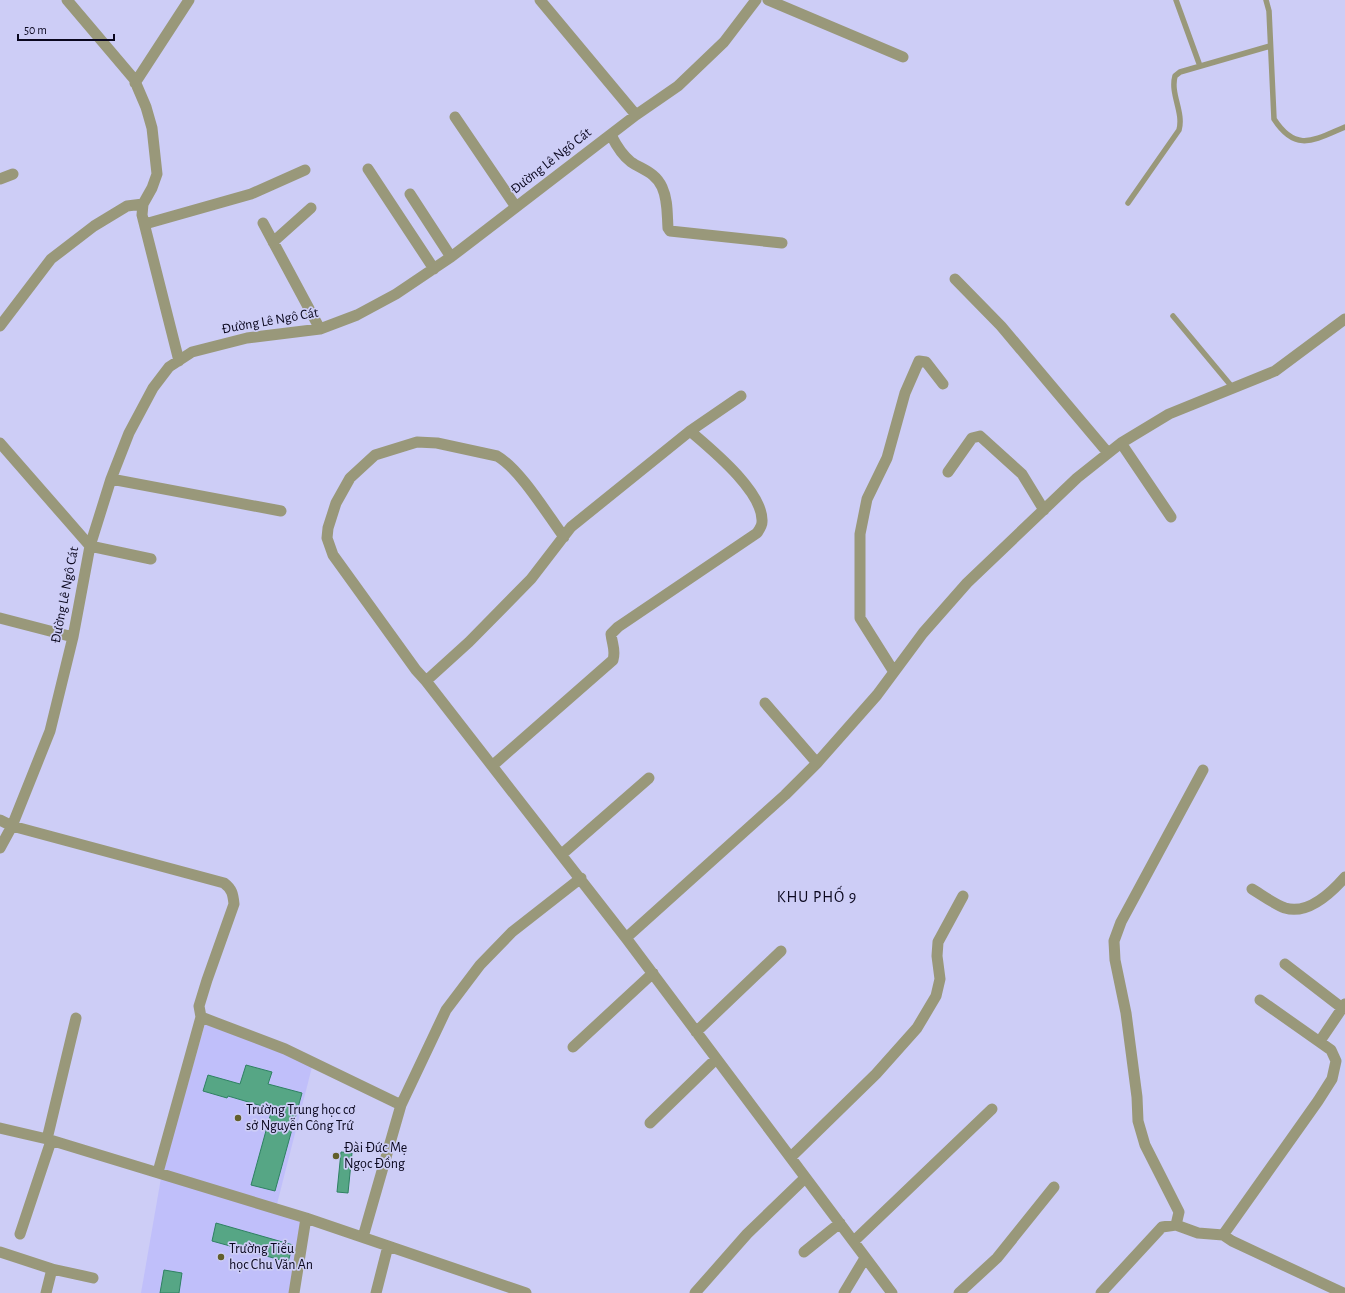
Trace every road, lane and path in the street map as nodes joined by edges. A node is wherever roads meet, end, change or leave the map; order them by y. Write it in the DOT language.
graph roads {
  1 [pos="67,0"];
  2 [pos="189,0"];
  3 [pos="540,0"];
  4 [pos="756,0"];
  5 [pos="768,0"];
  6 [pos="1176,0"];
  7 [pos="1266,0"];
  8 [pos="1270,46"];
  9 [pos="903,57"];
  10 [pos="1200,66"];
  11 [pos="135,83"];
  12 [pos="636,115"];
  13 [pos="454,118"];
  14 [pos="1345,127"];
  15 [pos="610,135"];
  16 [pos="368,169"];
  17 [pos="305,170"];
  18 [pos="13,174"];
  19 [pos="0,179"];
  20 [pos="410,194"];
  21 [pos="1128,203"];
  22 [pos="143,204"];
  23 [pos="516,207"];
  24 [pos="311,208"];
  25 [pos="263,223"];
  26 [pos="145,224"];
  27 [pos="273,242"];
  28 [pos="782,243"];
  29 [pos="451,256"];
  30 [pos="434,269"];
  31 [pos="955,279"];
  32 [pos="1173,316"];
  33 [pos="1345,319"];
  34 [pos="0,326"];
  35 [pos="320,329"];
  36 [pos="179,361"];
  37 [pos="943,384"];
  38 [pos="1233,388"];
  39 [pos="741,396"];
  40 [pos="690,431"];
  41 [pos="0,442"];
  42 [pos="1120,442"];
  43 [pos="1108,453"];
  44 [pos="948,472"];
  45 [pos="111,478"];
  46 [pos="1044,510"];
  47 [pos="280,511"];
  48 [pos="1171,517"];
  49 [pos="564,537"];
  50 [pos="90,546"];
  51 [pos="151,559"];
  52 [pos="0,618"];
  53 [pos="73,637"];
  54 [pos="894,672"];
  55 [pos="426,681"];
  56 [pos="766,703"];
  57 [pos="817,763"];
  58 [pos="492,766"];
  59 [pos="1203,770"];
  60 [pos="649,778"];
  61 [pos="0,820"];
  62 [pos="12,826"];
  63 [pos="0,848"];
  64 [pos="562,854"];
  65 [pos="1345,877"];
  66 [pos="581,878"];
  67 [pos="1252,889"];
  68 [pos="963,896"];
  69 [pos="626,938"];
  70 [pos="781,951"];
  71 [pos="1285,964"];
  72 [pos="653,973"];
  73 [pos="1260,1000"];
  74 [pos="1343,1006"];
  75 [pos="202,1017"];
  76 [pos="76,1018"];
  77 [pos="696,1032"];
  78 [pos="1320,1042"];
  79 [pos="573,1047"];
  80 [pos="716,1059"];
  81 [pos="401,1104"];
  82 [pos="992,1109"];
  83 [pos="650,1123"];
  84 [pos="0,1128"];
  85 [pos="49,1140"];
  86 [pos="791,1157"];
  87 [pos="158,1172"];
  88 [pos="805,1178"];
  89 [pos="1054,1187"];
  90 [pos="306,1218"];
  91 [pos="840,1223"];
  92 [pos="1176,1225"];
  93 [pos="20,1234"];
  94 [pos="1223,1235"];
  95 [pos="362,1237"];
  96 [pos="854,1241"];
  97 [pos="388,1246"];
  98 [pos="0,1252"];
  99 [pos="804,1252"];
  100 [pos="865,1258"];
  101 [pos="52,1268"];
  102 [pos="92,1278"];
  103 [pos="46,1293"];
  104 [pos="294,1293"];
  105 [pos="376,1293"];
  106 [pos="526,1293"];
  107 [pos="694,1293"];
  108 [pos="844,1293"];
  109 [pos="892,1293"];
  110 [pos="959,1293"];
  111 [pos="1101,1293"];
  112 [pos="1343,1293"];
  1 -- 11 [label="street"];
  2 -- 11 [label="street"];
  3 -- 12 [label="street"];
  4 -- 12 [label="street, Đường Lê Ngô Cát"];
  5 -- 9 [label="street"];
  6 -- 10 [label="lane"];
  7 -- 8 [label="lane"];
  8 -- 10 [label="lane"];
  8 -- 14 [label="lane"];
  10 -- 21 [label="lane"];
  11 -- 22 [label="street"];
  12 -- 15 [label="street, Đường Lê Ngô Cát"];
  13 -- 23 [label="street"];
  15 -- 23 [label="street, Đường Lê Ngô Cát"];
  15 -- 28 [label="street"];
  16 -- 30 [label="street"];
  17 -- 26 [label="street"];
  18 -- 19 [label="street"];
  20 -- 29 [label="street"];
  22 -- 26 [label="street"];
  22 -- 34 [label="street"];
  23 -- 29 [label="street, Đường Lê Ngô Cát"];
  24 -- 27 [label="street"];
  25 -- 27 [label="street"];
  26 -- 36 [label="street"];
  27 -- 35 [label="street"];
  29 -- 30 [label="street, Đường Lê Ngô Cát"];
  30 -- 35 [label="street, Đường Lê Ngô Cát"];
  31 -- 43 [label="street"];
  32 -- 38 [label="lane"];
  33 -- 38 [label="street"];
  35 -- 36 [label="street, Đường Lê Ngô Cát"];
  36 -- 45 [label="street, Đường Lê Ngô Cát"];
  37 -- 54 [label="street"];
  38 -- 42 [label="street"];
  39 -- 40 [label="street"];
  40 -- 49 [label="street"];
  40 -- 58 [label="street"];
  41 -- 50 [label="street"];
  42 -- 43 [label="street"];
  42 -- 48 [label="street"];
  43 -- 46 [label="street"];
  44 -- 46 [label="street"];
  45 -- 47 [label="street"];
  45 -- 50 [label="street, Đường Lê Ngô Cát"];
  46 -- 54 [label="street"];
  49 -- 55 [label="street"];
  49 -- 55 [label="street"];
  50 -- 51 [label="street"];
  50 -- 53 [label="street, Đường Lê Ngô Cát"];
  52 -- 53 [label="street"];
  53 -- 62 [label="street, Đường Lê Ngô Cát"];
  54 -- 57 [label="street"];
  55 -- 58 [label="street"];
  56 -- 57 [label="street"];
  57 -- 69 [label="street"];
  58 -- 64 [label="street"];
  59 -- 92 [label="street"];
  60 -- 64 [label="street"];
  61 -- 62 [label="street"];
  62 -- 63 [label="street, Đường Lê Ngô Cát"];
  62 -- 75 [label="street"];
  64 -- 66 [label="street"];
  65 -- 67 [label="street"];
  66 -- 69 [label="street"];
  66 -- 81 [label="street"];
  68 -- 86 [label="street"];
  69 -- 72 [label="street"];
  70 -- 77 [label="street"];
  71 -- 74 [label="street"];
  72 -- 77 [label="street"];
  72 -- 79 [label="street"];
  73 -- 78 [label="street"];
  74 -- 78 [label="street"];
  75 -- 81 [label="street"];
  75 -- 87 [label="street"];
  76 -- 85 [label="street"];
  77 -- 80 [label="street"];
  78 -- 94 [label="street"];
  80 -- 83 [label="street"];
  80 -- 86 [label="street"];
  81 -- 95 [label="street"];
  82 -- 96 [label="street"];
  84 -- 85 [label="street"];
  85 -- 87 [label="street"];
  85 -- 93 [label="street"];
  86 -- 88 [label="street"];
  87 -- 90 [label="street"];
  88 -- 91 [label="street"];
  88 -- 107 [label="street"];
  89 -- 110 [label="street"];
  90 -- 95 [label="street"];
  90 -- 104 [label="street"];
  91 -- 96 [label="street"];
  91 -- 99 [label="street"];
  92 -- 94 [label="street"];
  92 -- 111 [label="street"];
  94 -- 112 [label="street"];
  95 -- 97 [label="street"];
  96 -- 100 [label="street"];
  97 -- 105 [label="street"];
  97 -- 106 [label="street"];
  98 -- 101 [label="street"];
  100 -- 108 [label="street"];
  100 -- 109 [label="street"];
  101 -- 102 [label="street"];
  101 -- 103 [label="street"];
}
